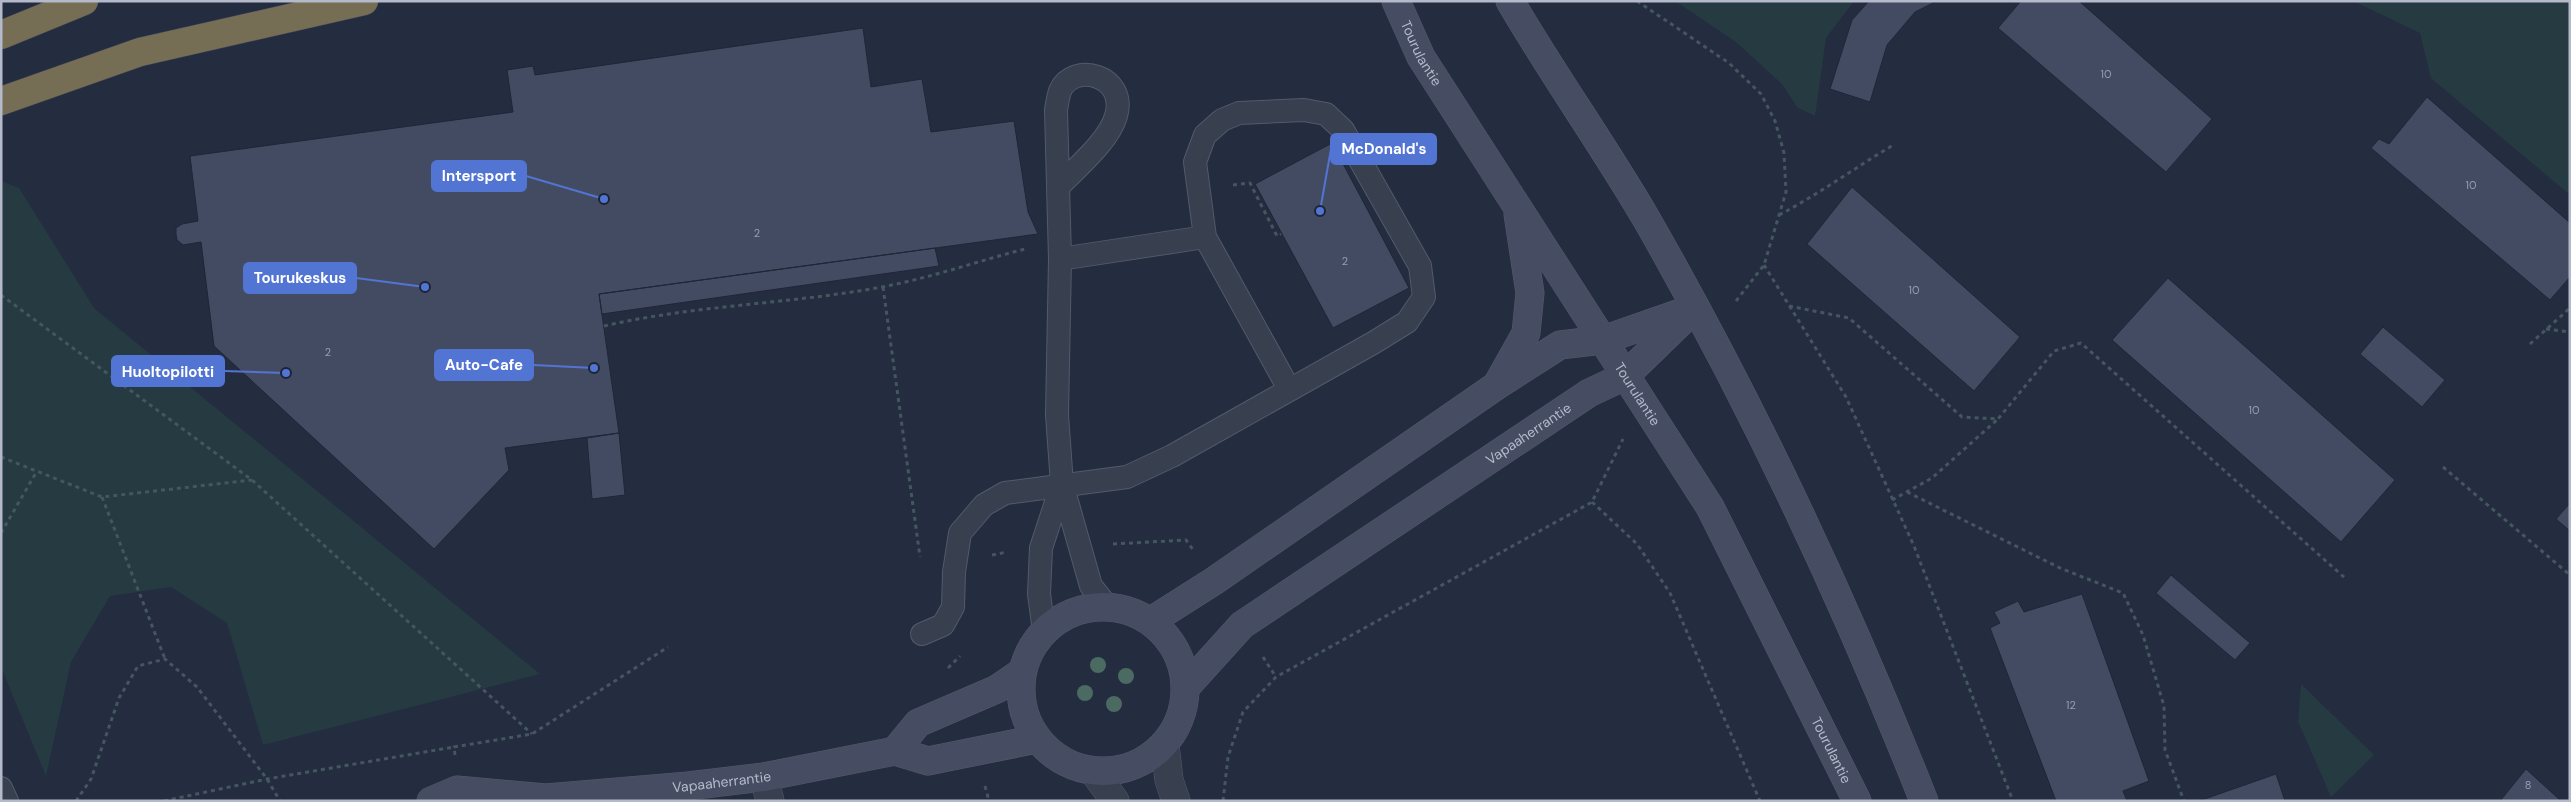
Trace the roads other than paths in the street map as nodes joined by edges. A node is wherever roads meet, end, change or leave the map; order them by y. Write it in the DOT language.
graph roads {
  1 [pos="84,1"];
  2 [pos="364,1"];
  3 [pos="1396,1"];
  4 [pos="1510,1"];
  5 [pos="1,35"];
  6 [pos="1,101"];
  7 [pos="1058,187"];
  8 [pos="1516,205"];
  9 [pos="1205,237"];
  10 [pos="1060,249"];
  11 [pos="1695,308"];
  12 [pos="1602,340"];
  13 [pos="1625,376"];
  14 [pos="1496,386"];
  15 [pos="1289,389"];
  16 [pos="1062,484"];
  17 [pos="1107,606"];
  18 [pos="1151,621"];
  19 [pos="1044,631"];
  20 [pos="926,633"];
  21 [pos="1022,672"];
  22 [pos="1186,687"];
  23 [pos="1037,740"];
  24 [pos="1164,745"];
  25 [pos="895,751"];
  26 [pos="1093,771"];
  27 [pos="1,788"];
  28 [pos="767,789"];
  29 [pos="541,799"];
  30 [pos="7,801"];
  31 [pos="431,801"];
  32 [pos="1115,801"];
  33 [pos="1176,801"];
  34 [pos="1858,801"];
  35 [pos="1924,801"];
  1 -- 5 [label="highway"];
  2 -- 6 [label="highway"];
  3 -- 8 [label="street, Tourulantie"];
  4 -- 11 [label="street"];
  7 -- 10 [label="lane"];
  8 -- 12 [label="street, Tourulantie"];
  8 -- 14 [label="street"];
  9 -- 10 [label="lane"];
  9 -- 15 [label="lane"];
  9 -- 15 [label="lane"];
  10 -- 16 [label="lane"];
  11 -- 12 [label="street"];
  11 -- 13 [label="street, Vapaaherrantie"];
  11 -- 35 [label="street"];
  12 -- 13 [label="street, Tourulantie"];
  12 -- 14 [label="street"];
  13 -- 22 [label="street, Vapaaherrantie"];
  13 -- 34 [label="street, Tourulantie"];
  14 -- 18 [label="street"];
  15 -- 16 [label="lane"];
  16 -- 17 [label="lane"];
  16 -- 19 [label="lane"];
  16 -- 20 [label="lane"];
  17 -- 18 [label="street"];
  17 -- 19 [label="street"];
  18 -- 22 [label="street"];
  19 -- 21 [label="street"];
  21 -- 23 [label="street"];
  21 -- 25 [label="street"];
  22 -- 24 [label="street"];
  23 -- 25 [label="street, Vapaaherrantie"];
  23 -- 26 [label="street"];
  24 -- 26 [label="street"];
  24 -- 33 [label="street"];
  25 -- 28 [label="street, Vapaaherrantie"];
  26 -- 32 [label="street"];
  27 -- 30 [label="lane"];
  28 -- 29 [label="street, Vapaaherrantie"];
  29 -- 31 [label="street, Vapaaherrantie"];
}
